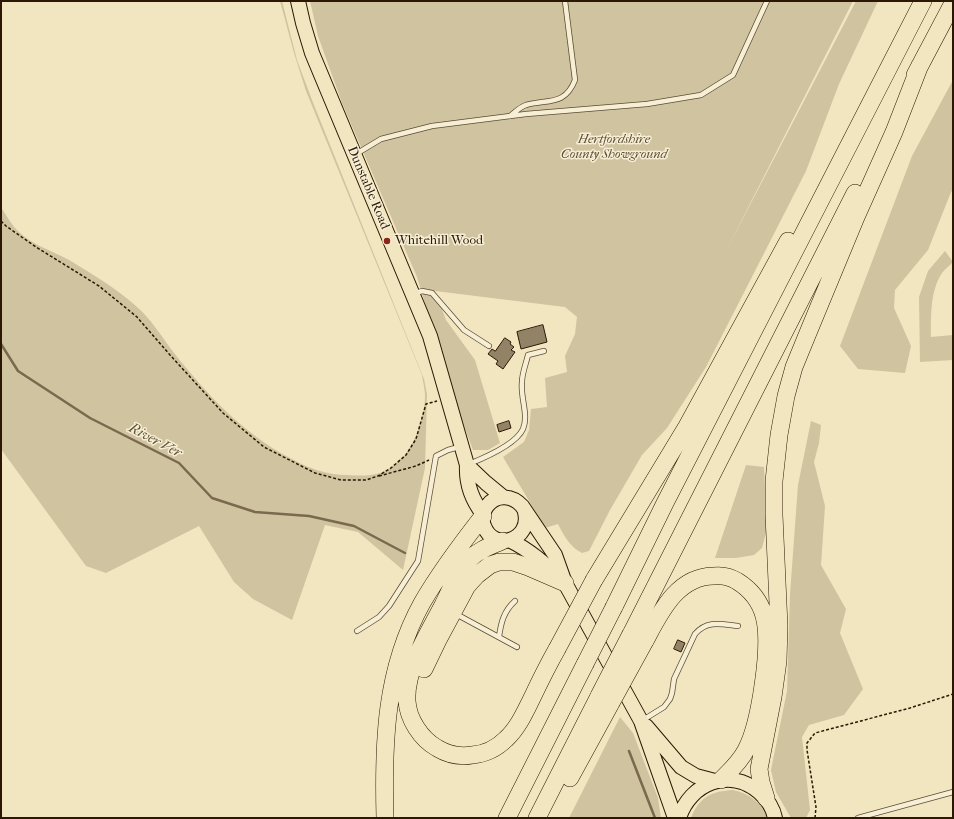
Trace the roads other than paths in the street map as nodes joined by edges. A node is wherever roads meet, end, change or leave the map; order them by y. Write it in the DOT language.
graph roads {
  1 [pos="298,1"];
  2 [pos="565,1"];
  3 [pos="767,1"];
  4 [pos="924,1"];
  5 [pos="953,3"];
  6 [pos="909,30"];
  7 [pos="920,65"];
  8 [pos="509,116"];
  9 [pos="354,155"];
  10 [pos="413,294"];
  11 [pos="490,346"];
  12 [pos="544,352"];
  13 [pos="461,446"];
  14 [pos="468,465"];
  15 [pos="503,497"];
  16 [pos="525,512"];
  17 [pos="483,515"];
  18 [pos="505,540"];
  19 [pos="565,583"];
  20 [pos="515,601"];
  21 [pos="453,612"];
  22 [pos="738,626"];
  23 [pos="357,631"];
  24 [pos="499,637"];
  25 [pos="638,637"];
  26 [pos="517,647"];
  27 [pos="605,700"];
  28 [pos="410,713"];
  29 [pos="641,721"];
  30 [pos="718,781"];
  31 [pos="953,792"];
  32 [pos="766,798"];
  33 [pos="385,818"];
  34 [pos="507,818"];
  35 [pos="537,818"];
  36 [pos="548,818"];
  37 [pos="675,818"];
  38 [pos="679,818"];
  39 [pos="775,818"];
  40 [pos="858,818"];
  1 -- 9 [label="main road, Dunstable Road"];
  2 -- 8 [label="lane"];
  3 -- 8 [label="lane"];
  4 -- 6 [label="highway"];
  5 -- 7 [label="highway"];
  6 -- 28 [label="highway, bridge"];
  6 -- 34 [label="highway, bridge"];
  7 -- 25 [label="highway"];
  7 -- 32 [label="highway"];
  8 -- 9 [label="lane"];
  9 -- 10 [label="main road, Dunstable Road"];
  10 -- 11 [label="lane"];
  10 -- 13 [label="main road, Dunstable Road"];
  12 -- 14 [label="lane"];
  13 -- 14 [label="main road, Dunstable Road"];
  13 -- 23 [label="lane"];
  14 -- 15 [label="main road, Dunstable Road"];
  14 -- 17 [label="main road, Dunstable Road"];
  15 -- 16 [label="main road"];
  15 -- 17 [label="main road"];
  16 -- 18 [label="main road"];
  16 -- 19 [label="main road"];
  17 -- 18 [label="main road"];
  17 -- 33 [label="highway"];
  18 -- 19 [label="main road"];
  18 -- 28 [label="highway"];
  19 -- 21 [label="highway"];
  19 -- 29 [label="main road"];
  20 -- 24 [label="lane"];
  21 -- 24 [label="lane"];
  21 -- 28 [label="highway"];
  22 -- 29 [label="lane"];
  24 -- 26 [label="lane"];
  25 -- 27 [label="highway, bridge"];
  25 -- 30 [label="highway"];
  27 -- 35 [label="highway"];
  27 -- 36 [label="highway"];
  29 -- 30 [label="main road"];
  29 -- 37 [label="main road"];
  30 -- 32 [label="main road"];
  30 -- 38 [label="main road"];
  31 -- 40 [label="lane"];
  32 -- 39 [label="main road"];
}
